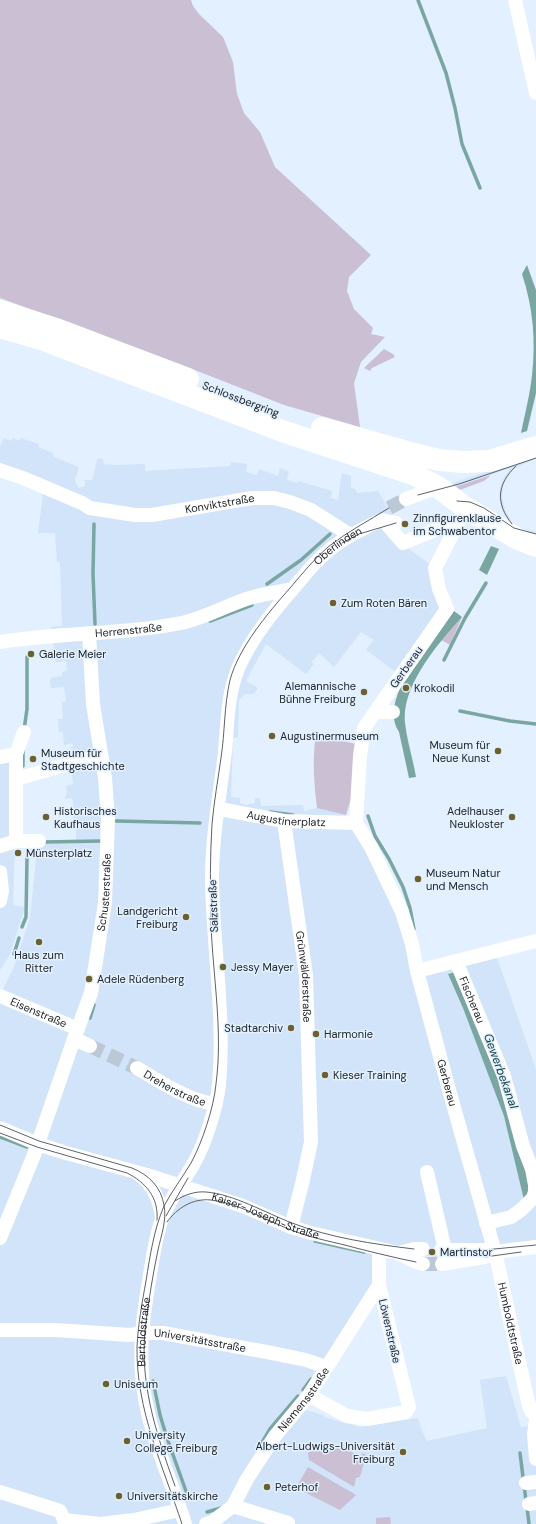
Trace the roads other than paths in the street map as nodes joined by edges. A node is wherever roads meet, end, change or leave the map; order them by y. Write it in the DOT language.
graph roads {
  1 [pos="515,0"];
  2 [pos="536,93"];
  3 [pos="0,311"];
  4 [pos="0,327"];
  5 [pos="536,448"];
  6 [pos="0,470"];
  7 [pos="438,487"];
  8 [pos="412,497"];
  9 [pos="386,514"];
  10 [pos="462,516"];
  11 [pos="396,522"];
  12 [pos="350,535"];
  13 [pos="536,546"];
  14 [pos="291,591"];
  15 [pos="262,626"];
  16 [pos="89,633"];
  17 [pos="0,642"];
  18 [pos="375,712"];
  19 [pos="393,712"];
  20 [pos="24,732"];
  21 [pos="16,754"];
  22 [pos="101,755"];
  23 [pos="0,757"];
  24 [pos="16,779"];
  25 [pos="221,810"];
  26 [pos="284,821"];
  27 [pos="356,822"];
  28 [pos="39,841"];
  29 [pos="16,842"];
  30 [pos="0,846"];
  31 [pos="0,872"];
  32 [pos="0,901"];
  33 [pos="536,941"];
  34 [pos="456,961"];
  35 [pos="417,971"];
  36 [pos="0,996"];
  37 [pos="76,1034"];
  38 [pos="90,1046"];
  39 [pos="137,1068"];
  40 [pos="215,1104"];
  41 [pos="0,1128"];
  42 [pos="38,1144"];
  43 [pos="134,1172"];
  44 [pos="427,1172"];
  45 [pos="180,1186"];
  46 [pos="534,1205"];
  47 [pos="162,1218"];
  48 [pos="486,1223"];
  49 [pos="291,1226"];
  50 [pos="0,1238"];
  51 [pos="536,1247"];
  52 [pos="379,1249"];
  53 [pos="488,1253"];
  54 [pos="419,1256"];
  55 [pos="442,1264"];
  56 [pos="379,1285"];
  57 [pos="0,1330"];
  58 [pos="141,1334"];
  59 [pos="326,1367"];
  60 [pos="532,1391"];
  61 [pos="308,1395"];
  62 [pos="536,1415"];
  63 [pos="536,1421"];
  64 [pos="536,1459"];
  65 [pos="0,1492"];
  66 [pos="233,1506"];
  67 [pos="180,1510"];
  68 [pos="64,1522"];
  69 [pos="288,1523"];
  70 [pos="185,1524"];
  71 [pos="206,1524"];
  1 -- 2 [label="street"];
  3 -- 5 [label="main road, Schlossbergring"];
  4 -- 7 [label="main road, Schlossbergring"];
  6 -- 12 [label="street, Konviktstraße"];
  7 -- 8 [label="street"];
  7 -- 10 [label="main road, Schlossbergring"];
  9 -- 10 [label="street"];
  9 -- 11 [label="street"];
  9 -- 12 [label="street, Oberlinden"];
  10 -- 13 [label="main road, Schlossbergring"];
  10 -- 18 [label="street, Gerberau"];
  12 -- 14 [label="street, Oberlinden"];
  14 -- 15 [label="street, Oberlinden"];
  14 -- 16 [label="street, Herrenstraße"];
  15 -- 25 [label="street, Salzstraße"];
  16 -- 17 [label="street, Herrenstraße"];
  16 -- 22 [label="street, Schusterstraße"];
  18 -- 19 [label="street"];
  18 -- 27 [label="street, Gerberau"];
  20 -- 21 [label="street"];
  21 -- 23 [label="street"];
  21 -- 24 [label="street"];
  22 -- 24 [label="street"];
  22 -- 37 [label="street, Schusterstraße"];
  24 -- 29 [label="street"];
  25 -- 26 [label="street, Augustinerplatz"];
  25 -- 40 [label="street, Salzstraße"];
  26 -- 27 [label="street, Augustinerplatz"];
  26 -- 49 [label="street, Grünwälderstraße"];
  27 -- 35 [label="street, Gerberau"];
  28 -- 29 [label="street"];
  29 -- 30 [label="street"];
  31 -- 32 [label="street"];
  33 -- 34 [label="street"];
  34 -- 35 [label="street"];
  34 -- 46 [label="street, Fischerau"];
  35 -- 48 [label="street, Gerberau"];
  36 -- 37 [label="street, Eisenstraße"];
  37 -- 38 [label="street"];
  37 -- 42 [label="street, Schusterstraße"];
  39 -- 40 [label="street, Dreherstraße"];
  40 -- 45 [label="street, Salzstraße"];
  41 -- 42 [label="street, Kaiser-Joseph-Straße"];
  42 -- 43 [label="street, Kaiser-Joseph-Straße"];
  42 -- 50 [label="street, Schusterstraße"];
  43 -- 45 [label="street, Kaiser-Joseph-Straße"];
  43 -- 47 [label="street, Kaiser-Joseph-Straße"];
  44 -- 53 [label="street"];
  45 -- 47 [label="street, Bertoldstraße"];
  45 -- 49 [label="street, Kaiser-Joseph-Straße"];
  46 -- 48 [label="street, Fischerau"];
  47 -- 58 [label="street, Bertoldstraße"];
  48 -- 53 [label="street, Gerberau"];
  49 -- 52 [label="street, Kaiser-Joseph-Straße"];
  51 -- 53 [label="street"];
  52 -- 54 [label="street, Kaiser-Joseph-Straße"];
  52 -- 56 [label="street, Löwenstraße"];
  53 -- 55 [label="street"];
  53 -- 60 [label="street, Humboldtstraße"];
  56 -- 59 [label="street, Niemensstraße"];
  56 -- 61 [label="street, Löwenstraße"];
  57 -- 58 [label="street, Universitätsstraße"];
  58 -- 59 [label="street, Universitätsstraße"];
  58 -- 67 [label="street, Bertoldstraße"];
  59 -- 61 [label="street, Niemensstraße"];
  60 -- 62 [label="street, Humboldtstraße"];
  61 -- 66 [label="street, Niemensstraße"];
  63 -- 64 [label="street"];
  65 -- 68 [label="street"];
  66 -- 69 [label="street"];
  66 -- 71 [label="street, Niemensstraße"];
  67 -- 68 [label="street"];
  67 -- 70 [label="street, Bertoldstraße"];
}
